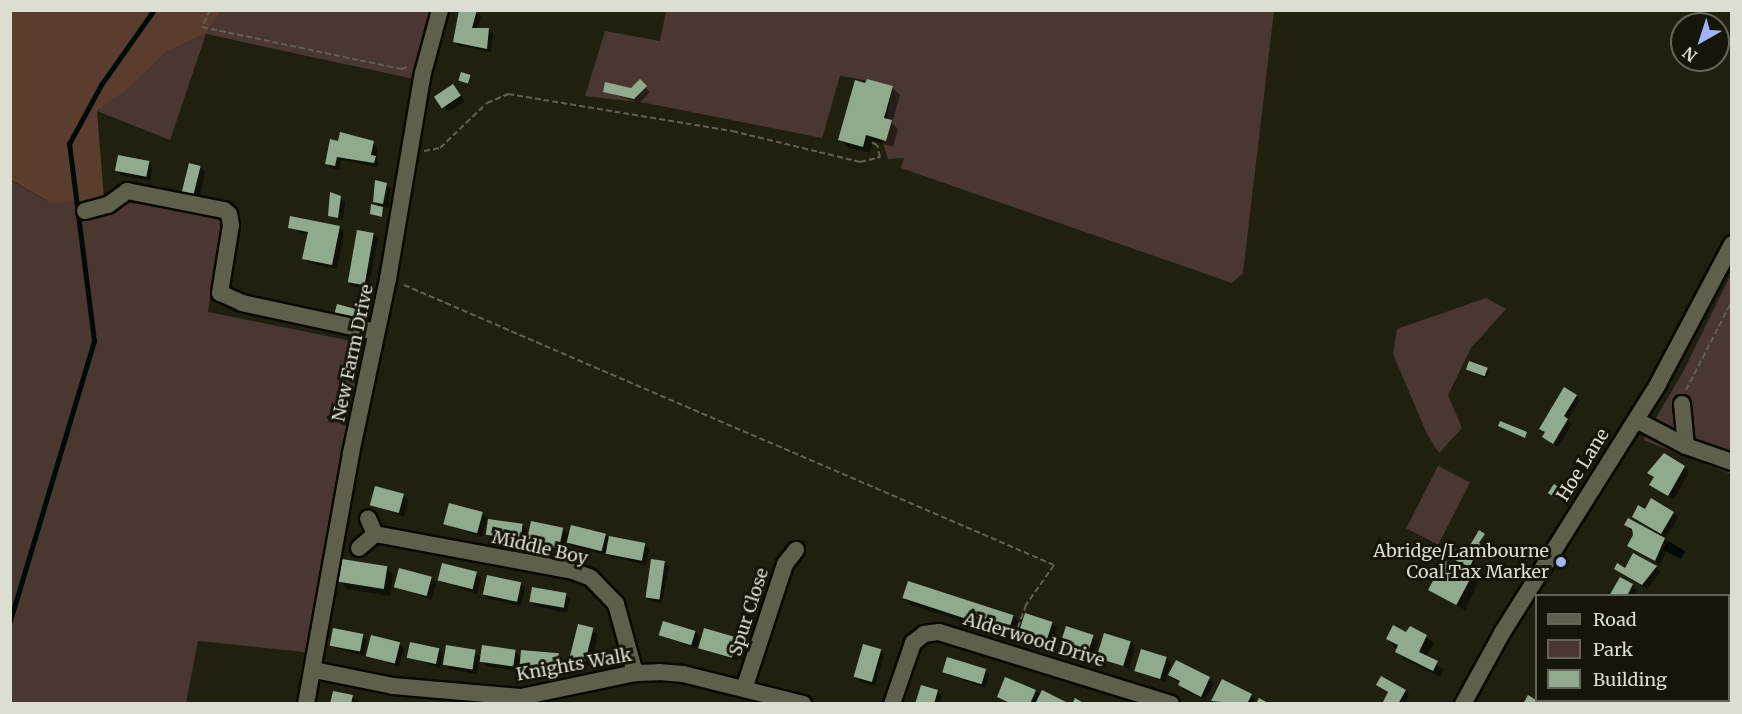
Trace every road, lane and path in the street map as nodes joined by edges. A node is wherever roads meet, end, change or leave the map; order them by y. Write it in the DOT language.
graph roads {
  1 [pos="210,10"];
  2 [pos="440,10"];
  3 [pos="423,74"];
  4 [pos="871,142"];
  5 [pos="411,150"];
  6 [pos="85,211"];
  7 [pos="1731,244"];
  8 [pos="388,279"];
  9 [pos="1731,301"];
  10 [pos="376,332"];
  11 [pos="1682,404"];
  12 [pos="1636,420"];
  13 [pos="1686,446"];
  14 [pos="1731,462"];
  15 [pos="368,518"];
  16 [pos="375,534"];
  17 [pos="359,548"];
  18 [pos="796,550"];
  19 [pos="1010,653"];
  20 [pos="314,669"];
  21 [pos="635,673"];
  22 [pos="744,689"];
  23 [pos="306,704"];
  24 [pos="803,704"];
  25 [pos="892,704"];
  26 [pos="1171,704"];
  27 [pos="1463,704"];
  1 -- 3 [label="path"];
  2 -- 3 [label="street, New Farm Drive"];
  3 -- 5 [label="street, New Farm Drive"];
  4 -- 5 [label="path"];
  5 -- 8 [label="street, New Farm Drive"];
  6 -- 10 [label="street"];
  7 -- 12 [label="street, Hoe Lane"];
  8 -- 10 [label="street, New Farm Drive"];
  8 -- 19 [label="path"];
  9 -- 11 [label="path"];
  10 -- 20 [label="street, New Farm Drive"];
  11 -- 13 [label="street"];
  12 -- 13 [label="street"];
  12 -- 27 [label="street, Hoe Lane"];
  13 -- 14 [label="street"];
  15 -- 16 [label="street"];
  16 -- 17 [label="street"];
  16 -- 21 [label="street, Middle Boy"];
  18 -- 22 [label="street, Spur Close"];
  19 -- 25 [label="street, Alderwood Drive"];
  19 -- 26 [label="street, Alderwood Drive"];
  20 -- 21 [label="street, Knights Walk"];
  20 -- 23 [label="street, New Farm Drive"];
  21 -- 22 [label="street, Knights Walk"];
  22 -- 24 [label="street, Knights Walk"];
}
